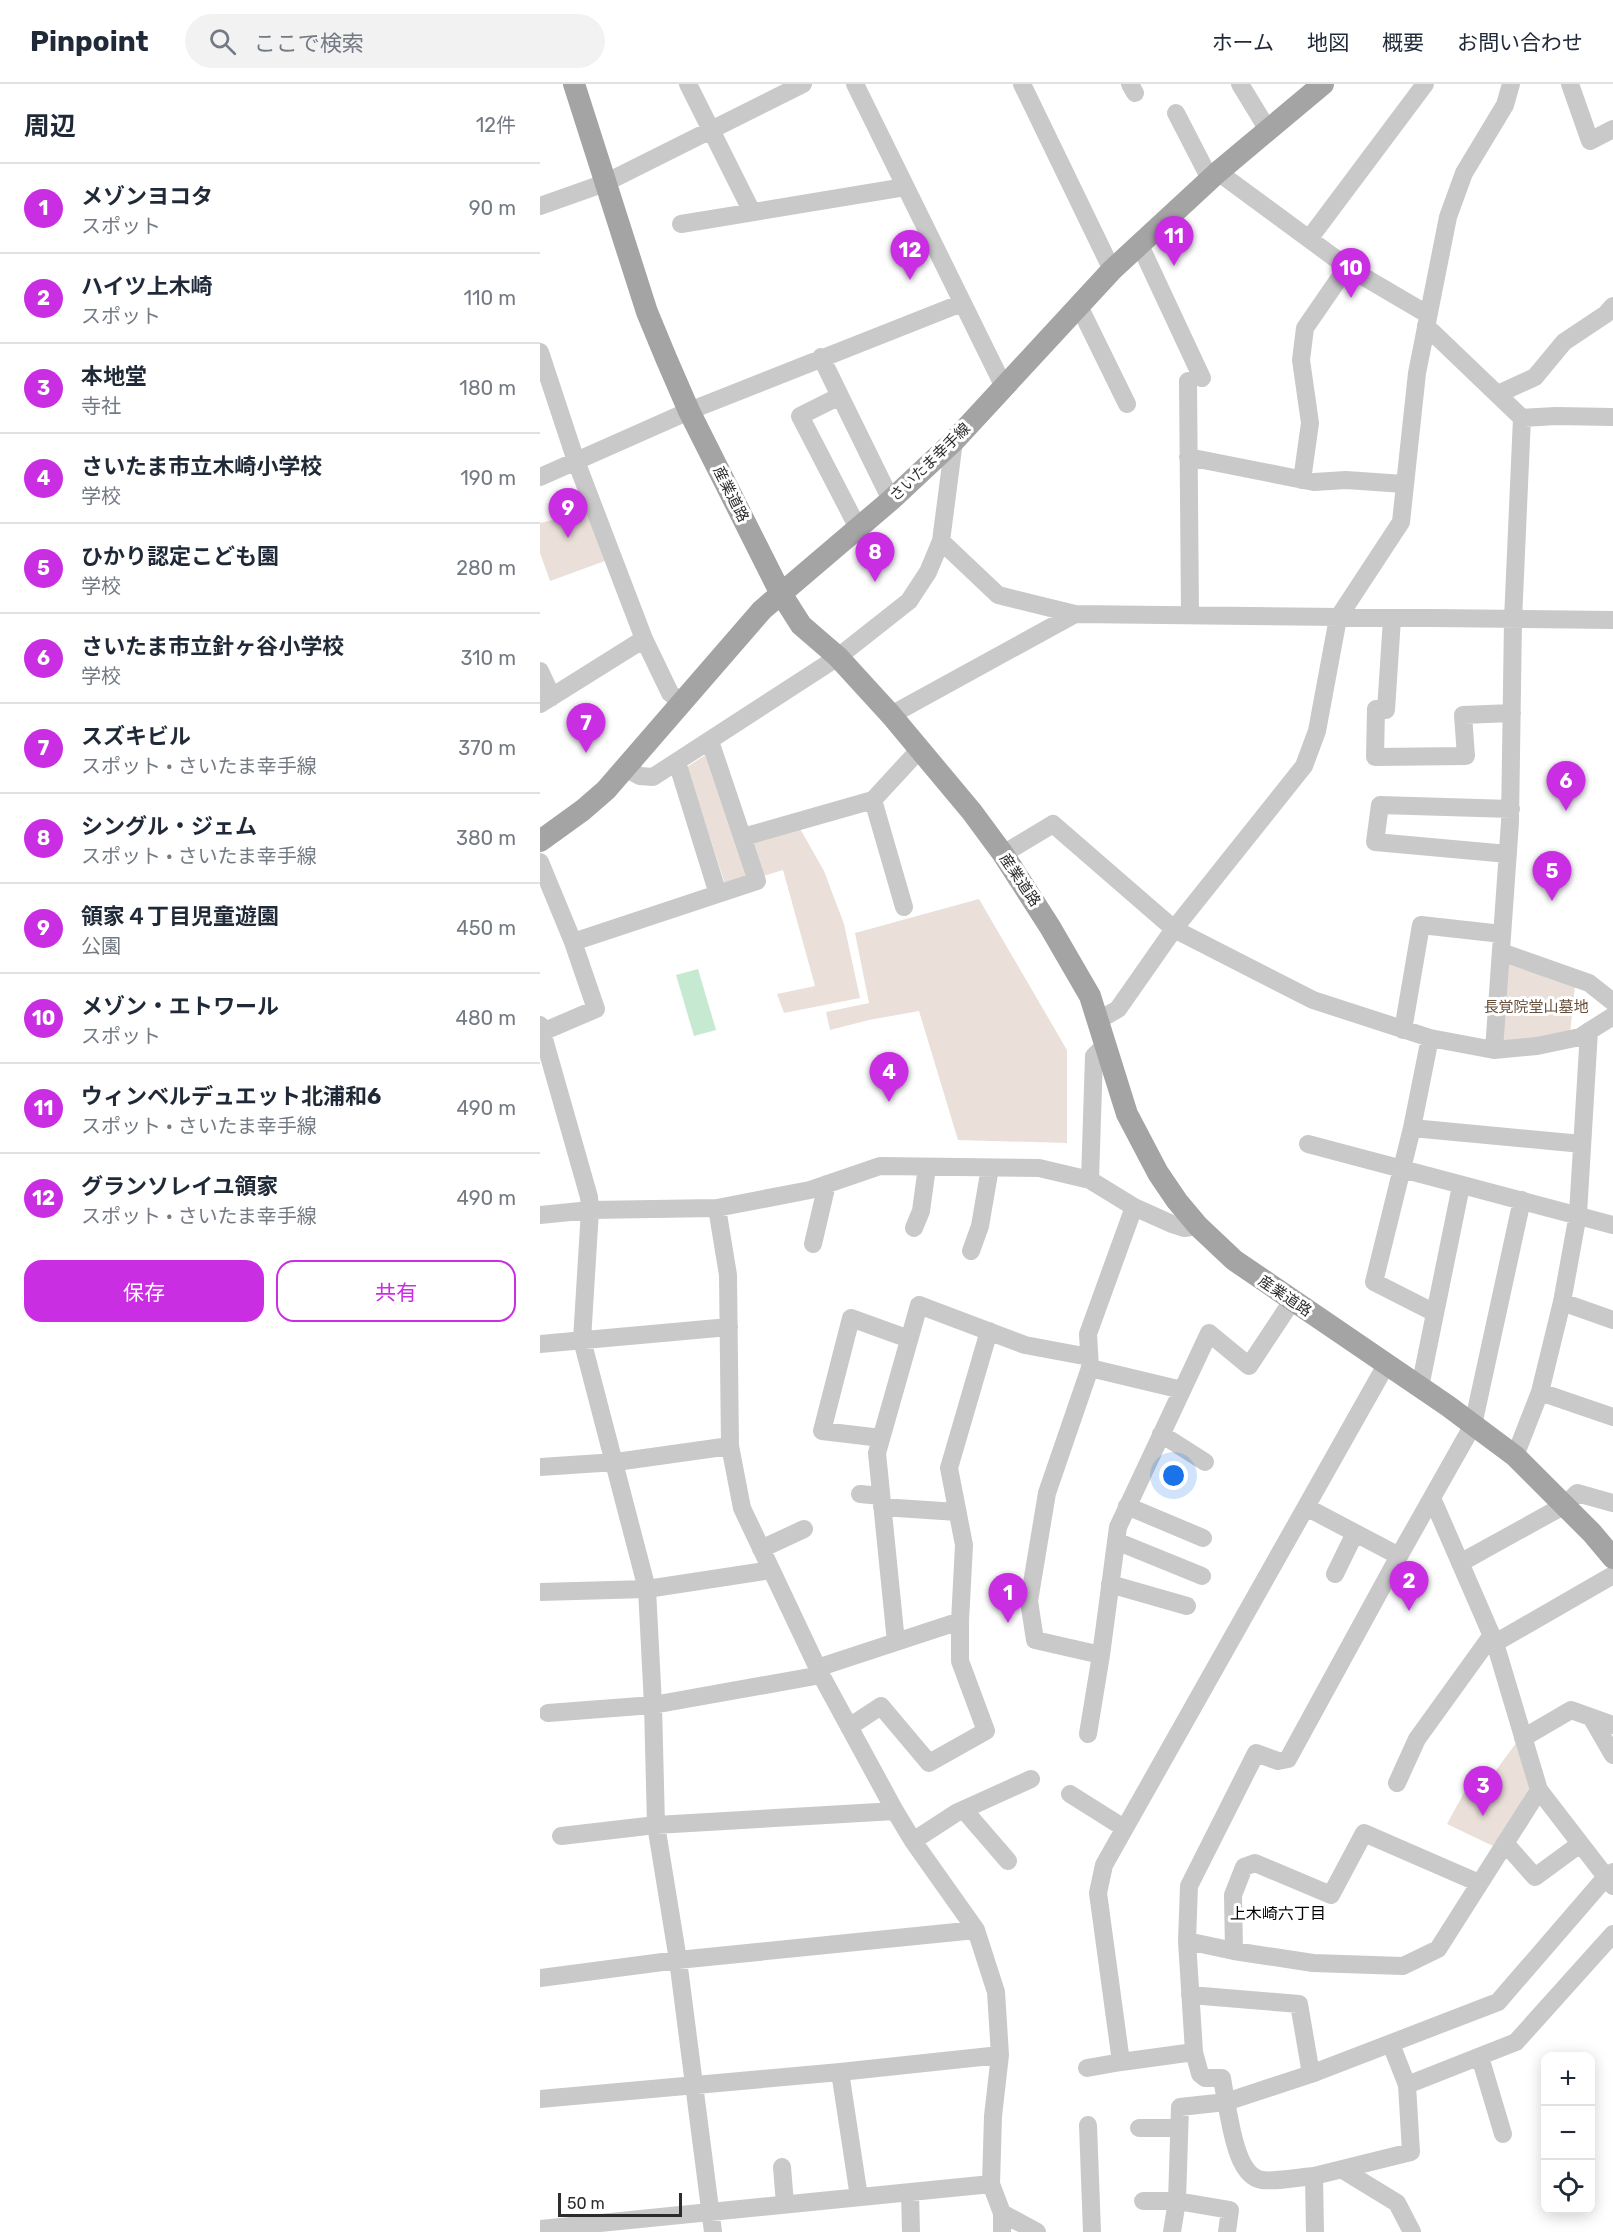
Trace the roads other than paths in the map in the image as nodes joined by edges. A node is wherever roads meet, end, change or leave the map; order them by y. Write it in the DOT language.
graph roads {
  1 [pos="574,84"];
  2 [pos="687,84"];
  3 [pos="803,84"];
  4 [pos="855,84"];
  5 [pos="1022,84"];
  6 [pos="1240,84"];
  7 [pos="1323,84"];
  8 [pos="1425,84"];
  9 [pos="1511,84"];
  10 [pos="1570,84"];
  11 [pos="1176,113"];
  12 [pos="1613,129"];
  13 [pos="710,130"];
  14 [pos="1269,130"];
  15 [pos="1214,175"];
  16 [pos="605,183"];
  17 [pos="905,188"];
  18 [pos="540,206"];
  19 [pos="752,212"];
  20 [pos="681,224"];
  21 [pos="1309,239"];
  22 [pos="1139,243"];
  23 [pos="1347,267"];
  24 [pos="1112,270"];
  25 [pos="962,303"];
  26 [pos="1079,306"];
  27 [pos="1613,306"];
  28 [pos="1426,320"];
  29 [pos="540,352"];
  30 [pos="821,357"];
  31 [pos="1004,387"];
  32 [pos="1498,394"];
  33 [pos="840,396"];
  34 [pos="1126,404"];
  35 [pos="689,411"];
  36 [pos="1613,417"];
  37 [pos="1522,418"];
  38 [pos="954,441"];
  39 [pos="1188,457"];
  40 [pos="576,461"];
  41 [pos="540,477"];
  42 [pos="1302,480"];
  43 [pos="1404,484"];
  44 [pos="891,500"];
  45 [pos="858,528"];
  46 [pos="941,541"];
  47 [pos="780,592"];
  48 [pos="1075,614"];
  49 [pos="1190,614"];
  50 [pos="1338,618"];
  51 [pos="1392,619"];
  52 [pos="1513,620"];
  53 [pos="1613,620"];
  54 [pos="644,639"];
  55 [pos="838,657"];
  56 [pos="540,671"];
  57 [pos="546,701"];
  58 [pos="681,702"];
  59 [pos="1512,713"];
  60 [pos="891,715"];
  61 [pos="710,741"];
  62 [pos="920,749"];
  63 [pos="677,762"];
  64 [pos="625,768"];
  65 [pos="873,800"];
  66 [pos="1511,808"];
  67 [pos="743,837"];
  68 [pos="540,841"];
  69 [pos="1003,854"];
  70 [pos="1508,854"];
  71 [pos="540,862"];
  72 [pos="718,894"];
  73 [pos="904,907"];
  74 [pos="1174,929"];
  75 [pos="573,942"];
  76 [pos="1502,943"];
  77 [pos="1613,1002"];
  78 [pos="1613,1016"];
  79 [pos="1099,1020"];
  80 [pos="541,1030"];
  81 [pos="1403,1030"];
  82 [pos="1589,1031"];
  83 [pos="1430,1038"];
  84 [pos="1106,1044"];
  85 [pos="1494,1050"];
  86 [pos="1412,1128"];
  87 [pos="1308,1144"];
  88 [pos="1582,1144"];
  89 [pos="927,1167"];
  90 [pos="990,1168"];
  91 [pos="1402,1170"];
  92 [pos="1090,1180"];
  93 [pos="827,1184"];
  94 [pos="1461,1186"];
  95 [pos="1522,1200"];
  96 [pos="717,1208"];
  97 [pos="1134,1208"];
  98 [pos="590,1210"];
  99 [pos="1578,1214"];
  100 [pos="540,1215"];
  101 [pos="1613,1225"];
  102 [pos="1198,1226"];
  103 [pos="914,1228"];
  104 [pos="813,1244"];
  105 [pos="971,1251"];
  106 [pos="1292,1301"];
  107 [pos="1562,1302"];
  108 [pos="1435,1313"];
  109 [pos="1613,1320"];
  110 [pos="729,1327"];
  111 [pos="989,1331"];
  112 [pos="582,1340"];
  113 [pos="909,1340"];
  114 [pos="540,1344"];
  115 [pos="1090,1362"];
  116 [pos="1386,1365"];
  117 [pos="1420,1387"];
  118 [pos="1182,1390"];
  119 [pos="1540,1392"];
  120 [pos="1613,1417"];
  121 [pos="1473,1425"];
  122 [pos="1161,1434"];
  123 [pos="881,1438"];
  124 [pos="730,1446"];
  125 [pos="1515,1456"];
  126 [pos="616,1462"];
  127 [pos="1205,1462"];
  128 [pos="540,1467"];
  129 [pos="860,1494"];
  130 [pos="1432,1498"];
  131 [pos="882,1502"];
  132 [pos="1613,1503"];
  133 [pos="1565,1505"];
  134 [pos="1127,1506"];
  135 [pos="1306,1507"];
  136 [pos="957,1512"];
  137 [pos="804,1529"];
  138 [pos="1355,1533"];
  139 [pos="1203,1538"];
  140 [pos="1116,1541"];
  141 [pos="761,1549"];
  142 [pos="1399,1556"];
  143 [pos="1613,1558"];
  144 [pos="1460,1563"];
  145 [pos="771,1570"];
  146 [pos="1335,1574"];
  147 [pos="1613,1575"];
  148 [pos="1202,1576"];
  149 [pos="1110,1584"];
  150 [pos="647,1589"];
  151 [pos="540,1592"];
  152 [pos="1187,1606"];
  153 [pos="960,1621"];
  154 [pos="1493,1639"];
  155 [pos="896,1642"];
  156 [pos="1101,1654"];
  157 [pos="819,1671"];
  158 [pos="653,1705"];
  159 [pos="548,1713"];
  160 [pos="1591,1717"];
  161 [pos="1613,1725"];
  162 [pos="849,1727"];
  163 [pos="1088,1734"];
  164 [pos="1524,1738"];
  165 [pos="1613,1755"];
  166 [pos="1031,1779"];
  167 [pos="1397,1783"];
  168 [pos="1539,1790"];
  169 [pos="1070,1794"];
  170 [pos="964,1809"];
  171 [pos="895,1811"];
  172 [pos="656,1825"];
  173 [pos="1124,1828"];
  174 [pos="561,1836"];
  175 [pos="913,1841"];
  176 [pos="1505,1843"];
  177 [pos="1580,1844"];
  178 [pos="1008,1861"];
  179 [pos="1611,1878"];
  180 [pos="1479,1883"];
  181 [pos="976,1930"];
  182 [pos="1613,1935"];
  183 [pos="1187,1941"];
  184 [pos="1234,1951"];
  185 [pos="678,1960"];
  186 [pos="540,1978"];
  187 [pos="1190,1995"];
  188 [pos="1391,2044"];
  189 [pos="1194,2052"];
  190 [pos="1000,2055"];
  191 [pos="1480,2057"];
  192 [pos="1121,2062"];
  193 [pos="1087,2068"];
  194 [pos="840,2072"];
  195 [pos="1311,2074"];
  196 [pos="694,2085"];
  197 [pos="1407,2085"];
  198 [pos="540,2099"];
  199 [pos="1226,2102"];
  200 [pos="1088,2125"];
  201 [pos="1138,2128"];
  202 [pos="1179,2128"];
  203 [pos="1503,2134"];
  204 [pos="782,2167"];
  205 [pos="1343,2170"];
  206 [pos="1314,2176"];
  207 [pos="991,2184"];
  208 [pos="910,2192"];
  209 [pos="859,2197"];
  210 [pos="1143,2201"];
  211 [pos="1177,2201"];
  212 [pos="785,2204"];
  213 [pos="711,2213"];
  214 [pos="1002,2213"];
  215 [pos="625,2227"];
  216 [pos="540,2229"];
  217 [pos="713,2232"];
  218 [pos="911,2232"];
  219 [pos="1002,2232"];
  220 [pos="1037,2232"];
  221 [pos="1092,2232"];
  222 [pos="1172,2232"];
  223 [pos="1227,2232"];
  224 [pos="1315,2232"];
  225 [pos="1412,2232"];
  1 -- 16 [label="main road, 産業道路"];
  2 -- 13 [label="street"];
  3 -- 13 [label="street"];
  4 -- 17 [label="street"];
  5 -- 24 [label="street"];
  6 -- 14 [label="street"];
  7 -- 14 [label="main road, さいたま幸手線"];
  8 -- 21 [label="street"];
  9 -- 28 [label="street"];
  10 -- 12 [label="street"];
  11 -- 15 [label="street"];
  13 -- 16 [label="street"];
  13 -- 19 [label="street"];
  14 -- 15 [label="main road, さいたま幸手線"];
  15 -- 21 [label="street"];
  15 -- 22 [label="main road, さいたま幸手線"];
  16 -- 18 [label="street"];
  16 -- 35 [label="main road, 産業道路"];
  17 -- 19 [label="street"];
  17 -- 25 [label="street"];
  19 -- 20 [label="street"];
  21 -- 23 [label="street"];
  22 -- 24 [label="main road, さいたま幸手線"];
  22 -- 39 [label="street"];
  23 -- 28 [label="street"];
  23 -- 42 [label="street"];
  24 -- 26 [label="main road, さいたま幸手線"];
  25 -- 30 [label="street"];
  25 -- 31 [label="street"];
  26 -- 31 [label="main road, さいたま幸手線"];
  26 -- 34 [label="street"];
  27 -- 32 [label="street"];
  28 -- 32 [label="street"];
  28 -- 43 [label="street"];
  29 -- 40 [label="street"];
  30 -- 33 [label="street"];
  30 -- 35 [label="street"];
  31 -- 38 [label="main road, さいたま幸手線"];
  32 -- 37 [label="street"];
  33 -- 44 [label="street"];
  33 -- 45 [label="street"];
  35 -- 40 [label="street"];
  35 -- 47 [label="main road, 産業道路"];
  36 -- 37 [label="street"];
  37 -- 52 [label="street"];
  38 -- 44 [label="main road, さいたま幸手線"];
  38 -- 46 [label="street"];
  39 -- 42 [label="street"];
  39 -- 49 [label="street"];
  40 -- 41 [label="street"];
  40 -- 54 [label="street"];
  42 -- 43 [label="street"];
  43 -- 50 [label="street"];
  44 -- 45 [label="main road, さいたま幸手線"];
  45 -- 47 [label="main road, さいたま幸手線"];
  46 -- 48 [label="street"];
  46 -- 55 [label="street"];
  47 -- 55 [label="main road, 産業道路"];
  47 -- 58 [label="main road, さいたま幸手線"];
  48 -- 49 [label="street"];
  48 -- 60 [label="street"];
  49 -- 50 [label="street"];
  50 -- 51 [label="street"];
  50 -- 74 [label="street"];
  51 -- 52 [label="street"];
  51 -- 59 [label="street"];
  52 -- 53 [label="street"];
  52 -- 59 [label="street"];
  54 -- 57 [label="street"];
  54 -- 58 [label="street"];
  55 -- 60 [label="main road, 産業道路"];
  55 -- 61 [label="street"];
  56 -- 57 [label="street"];
  58 -- 64 [label="main road, さいたま幸手線"];
  59 -- 66 [label="street"];
  60 -- 62 [label="main road, 産業道路"];
  61 -- 63 [label="street"];
  61 -- 67 [label="street"];
  62 -- 65 [label="street"];
  62 -- 69 [label="main road, 産業道路"];
  63 -- 64 [label="street"];
  63 -- 72 [label="street"];
  64 -- 68 [label="main road, さいたま幸手線"];
  65 -- 67 [label="street"];
  65 -- 73 [label="street"];
  66 -- 70 [label="street"];
  66 -- 70 [label="street"];
  67 -- 72 [label="street"];
  69 -- 74 [label="street"];
  69 -- 79 [label="main road, 産業道路"];
  70 -- 76 [label="street"];
  71 -- 75 [label="street"];
  72 -- 75 [label="street"];
  74 -- 79 [label="street"];
  74 -- 81 [label="street"];
  75 -- 80 [label="street"];
  76 -- 77 [label="street"];
  76 -- 81 [label="street"];
  76 -- 85 [label="street"];
  78 -- 82 [label="street"];
  79 -- 84 [label="main road, 産業道路"];
  80 -- 98 [label="street"];
  81 -- 83 [label="street"];
  82 -- 85 [label="street"];
  82 -- 88 [label="street"];
  83 -- 85 [label="street"];
  83 -- 86 [label="street"];
  84 -- 92 [label="street"];
  84 -- 102 [label="main road, 産業道路"];
  86 -- 88 [label="street"];
  86 -- 91 [label="street"];
  87 -- 91 [label="street"];
  88 -- 99 [label="street"];
  89 -- 90 [label="street"];
  89 -- 93 [label="street"];
  89 -- 103 [label="street"];
  90 -- 92 [label="street"];
  90 -- 105 [label="street"];
  91 -- 94 [label="street"];
  91 -- 108 [label="street"];
  92 -- 97 [label="street"];
  93 -- 96 [label="street"];
  93 -- 104 [label="street"];
  94 -- 95 [label="street"];
  94 -- 108 [label="street"];
  95 -- 99 [label="street"];
  95 -- 121 [label="street"];
  96 -- 98 [label="street"];
  96 -- 110 [label="street"];
  97 -- 102 [label="street"];
  97 -- 115 [label="street"];
  98 -- 100 [label="street"];
  98 -- 112 [label="street"];
  99 -- 101 [label="street"];
  99 -- 107 [label="street"];
  102 -- 106 [label="main road, 産業道路"];
  106 -- 116 [label="main road, 産業道路"];
  106 -- 118 [label="street"];
  107 -- 109 [label="street"];
  107 -- 119 [label="street"];
  108 -- 117 [label="street"];
  110 -- 112 [label="street"];
  110 -- 124 [label="street"];
  111 -- 113 [label="street"];
  111 -- 115 [label="street"];
  111 -- 136 [label="street"];
  112 -- 114 [label="street"];
  112 -- 126 [label="street"];
  113 -- 123 [label="street"];
  113 -- 123 [label="street"];
  115 -- 118 [label="street"];
  115 -- 156 [label="street"];
  116 -- 117 [label="main road, 産業道路"];
  116 -- 135 [label="street"];
  117 -- 121 [label="main road, 産業道路"];
  118 -- 122 [label="street"];
  119 -- 120 [label="street"];
  119 -- 125 [label="street"];
  121 -- 125 [label="main road, 産業道路"];
  121 -- 130 [label="street"];
  122 -- 127 [label="street"];
  122 -- 134 [label="street"];
  123 -- 131 [label="street"];
  124 -- 126 [label="street"];
  124 -- 141 [label="street"];
  125 -- 133 [label="main road, 産業道路"];
  126 -- 128 [label="street"];
  126 -- 150 [label="street"];
  129 -- 131 [label="street"];
  130 -- 142 [label="street"];
  130 -- 144 [label="street"];
  131 -- 136 [label="street"];
  131 -- 155 [label="street"];
  132 -- 133 [label="street"];
  133 -- 143 [label="main road, 産業道路"];
  133 -- 144 [label="street"];
  134 -- 139 [label="street"];
  134 -- 140 [label="street"];
  135 -- 138 [label="street"];
  135 -- 173 [label="street"];
  136 -- 153 [label="street"];
  137 -- 141 [label="street"];
  138 -- 142 [label="street"];
  138 -- 146 [label="street"];
  140 -- 148 [label="street"];
  140 -- 149 [label="street"];
  141 -- 145 [label="street"];
  142 -- 183 [label="street"];
  144 -- 154 [label="street"];
  145 -- 150 [label="street"];
  145 -- 157 [label="street"];
  147 -- 154 [label="street"];
  149 -- 152 [label="street"];
  149 -- 156 [label="street"];
  150 -- 151 [label="street"];
  150 -- 158 [label="street"];
  153 -- 155 [label="street"];
  153 -- 162 [label="street"];
  154 -- 164 [label="street"];
  154 -- 167 [label="street"];
  155 -- 157 [label="street"];
  156 -- 163 [label="street"];
  157 -- 158 [label="street"];
  157 -- 162 [label="street"];
  158 -- 159 [label="street"];
  158 -- 172 [label="street"];
  160 -- 161 [label="street"];
  160 -- 164 [label="street"];
  160 -- 165 [label="street"];
  162 -- 171 [label="street"];
  164 -- 168 [label="street"];
  166 -- 170 [label="street"];
  168 -- 176 [label="street"];
  168 -- 177 [label="street"];
  169 -- 173 [label="street"];
  170 -- 175 [label="street"];
  170 -- 178 [label="street"];
  171 -- 172 [label="street"];
  171 -- 175 [label="street"];
  172 -- 174 [label="street"];
  172 -- 185 [label="street"];
  173 -- 192 [label="street"];
  175 -- 181 [label="street"];
  176 -- 177 [label="street"];
  176 -- 180 [label="street"];
  177 -- 179 [label="street"];
  179 -- 188 [label="street"];
  180 -- 184 [label="street"];
  180 -- 184 [label="street"];
  181 -- 185 [label="street"];
  181 -- 190 [label="street"];
  182 -- 191 [label="street"];
  183 -- 184 [label="street"];
  183 -- 187 [label="street"];
  185 -- 186 [label="street"];
  185 -- 196 [label="street"];
  187 -- 189 [label="street"];
  187 -- 195 [label="street"];
  188 -- 195 [label="street"];
  188 -- 197 [label="street"];
  189 -- 192 [label="street"];
  189 -- 199 [label="street"];
  190 -- 194 [label="street"];
  190 -- 207 [label="street"];
  191 -- 197 [label="street"];
  191 -- 203 [label="street"];
  192 -- 193 [label="street"];
  194 -- 196 [label="street"];
  194 -- 209 [label="street"];
  195 -- 199 [label="street"];
  196 -- 198 [label="street"];
  196 -- 213 [label="street"];
  197 -- 205 [label="street"];
  199 -- 202 [label="street"];
  199 -- 206 [label="street"];
  200 -- 221 [label="street"];
  201 -- 202 [label="street"];
  202 -- 211 [label="street"];
  204 -- 212 [label="street"];
  205 -- 206 [label="street"];
  205 -- 225 [label="street"];
  206 -- 224 [label="street"];
  207 -- 208 [label="street"];
  207 -- 214 [label="street"];
  208 -- 209 [label="street"];
  208 -- 218 [label="street"];
  209 -- 212 [label="street"];
  210 -- 211 [label="street"];
  211 -- 222 [label="street"];
  211 -- 223 [label="street"];
  212 -- 213 [label="street"];
  213 -- 215 [label="street"];
  213 -- 217 [label="street"];
  214 -- 219 [label="street"];
  214 -- 220 [label="street"];
  215 -- 216 [label="street"];
}
